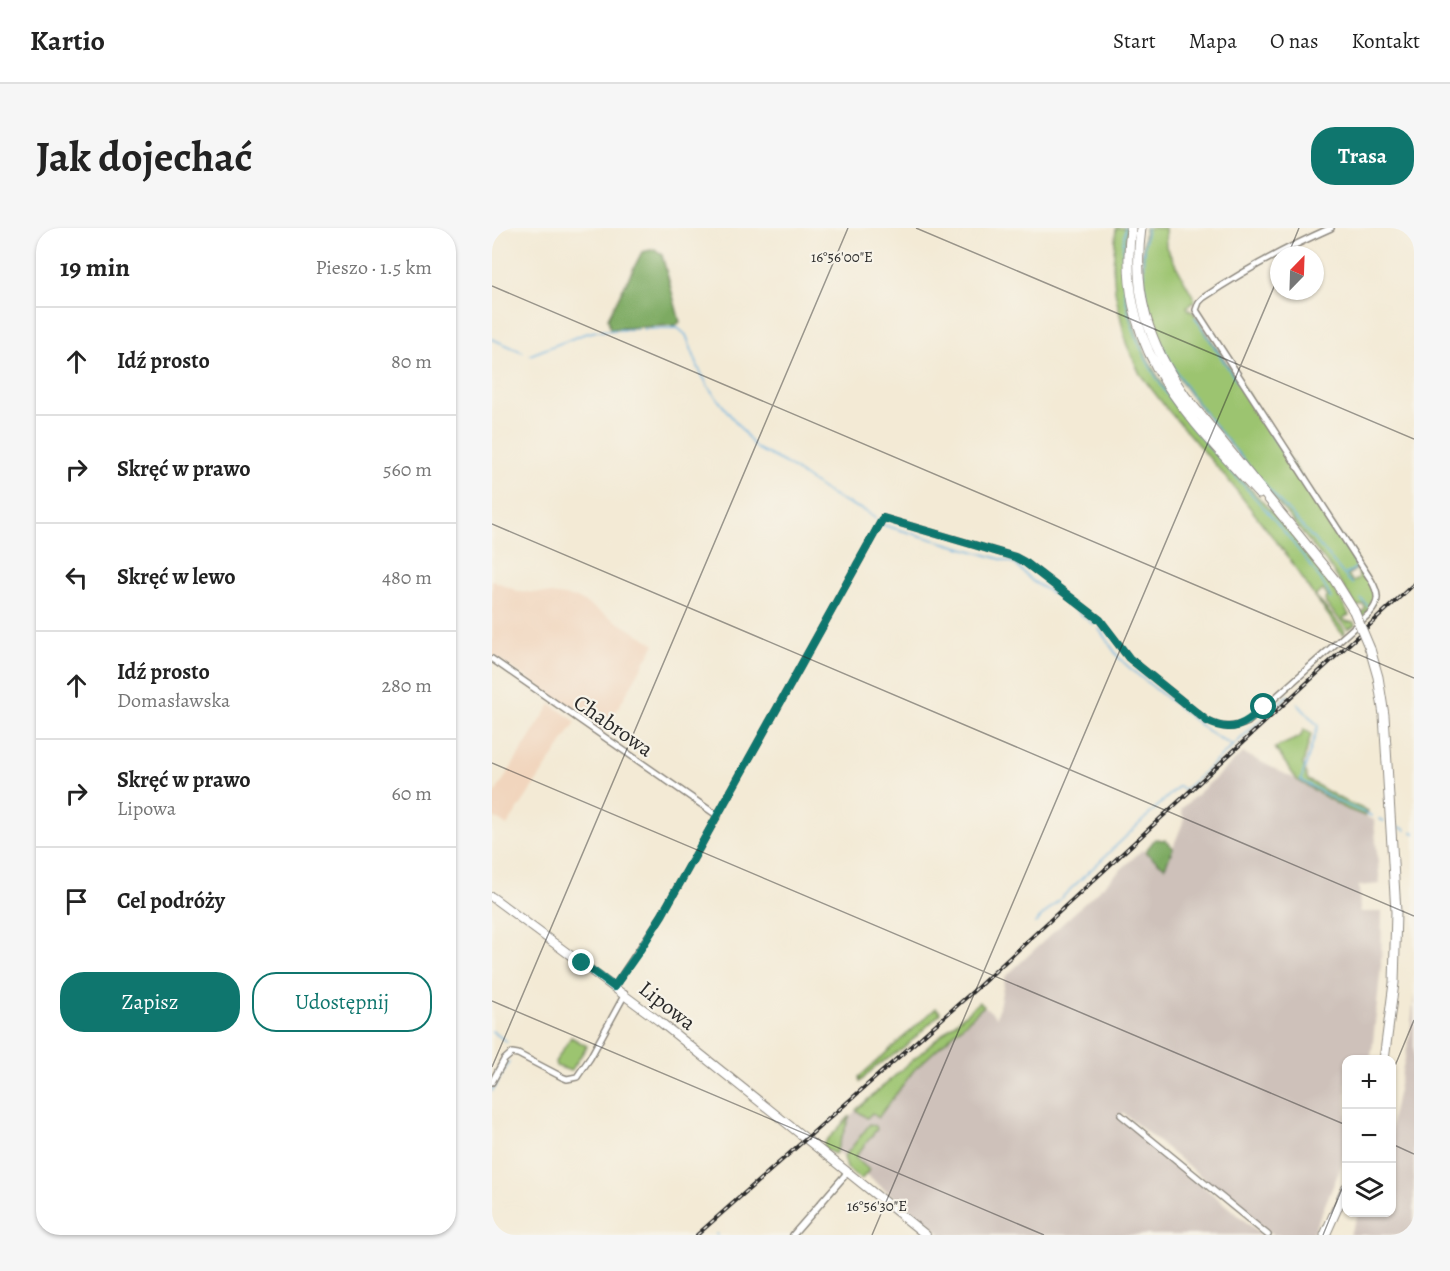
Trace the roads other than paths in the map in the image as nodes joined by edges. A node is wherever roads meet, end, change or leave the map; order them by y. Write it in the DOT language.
graph roads {
  1 [pos="1131,228"];
  2 [pos="1141,228"];
  3 [pos="1331,228"];
  4 [pos="1298,534"];
  5 [pos="492,659"];
  6 [pos="718,816"];
  7 [pos="492,897"];
  8 [pos="614,987"];
  9 [pos="625,994"];
  10 [pos="1385,1055"];
  11 [pos="492,1082"];
  12 [pos="1121,1115"];
  13 [pos="848,1173"];
  14 [pos="1342,1200"];
  15 [pos="1328,1234"];
  16 [pos="793,1235"];
  17 [pos="926,1235"];
  18 [pos="1268,1235"];
  1 -- 4 [label="highway"];
  2 -- 4 [label="highway"];
  3 -- 6 [label="street"];
  4 -- 10 [label="highway, bridge"];
  5 -- 6 [label="street, Chabrowa"];
  6 -- 8 [label="street"];
  7 -- 8 [label="street, Lipowa"];
  8 -- 9 [label="street, Lipowa"];
  9 -- 11 [label="street"];
  9 -- 13 [label="street, Lipowa"];
  12 -- 18 [label="street"];
  13 -- 16 [label="street"];
  13 -- 17 [label="street, Lipowa"];
  14 -- 15 [label="highway"];
}
